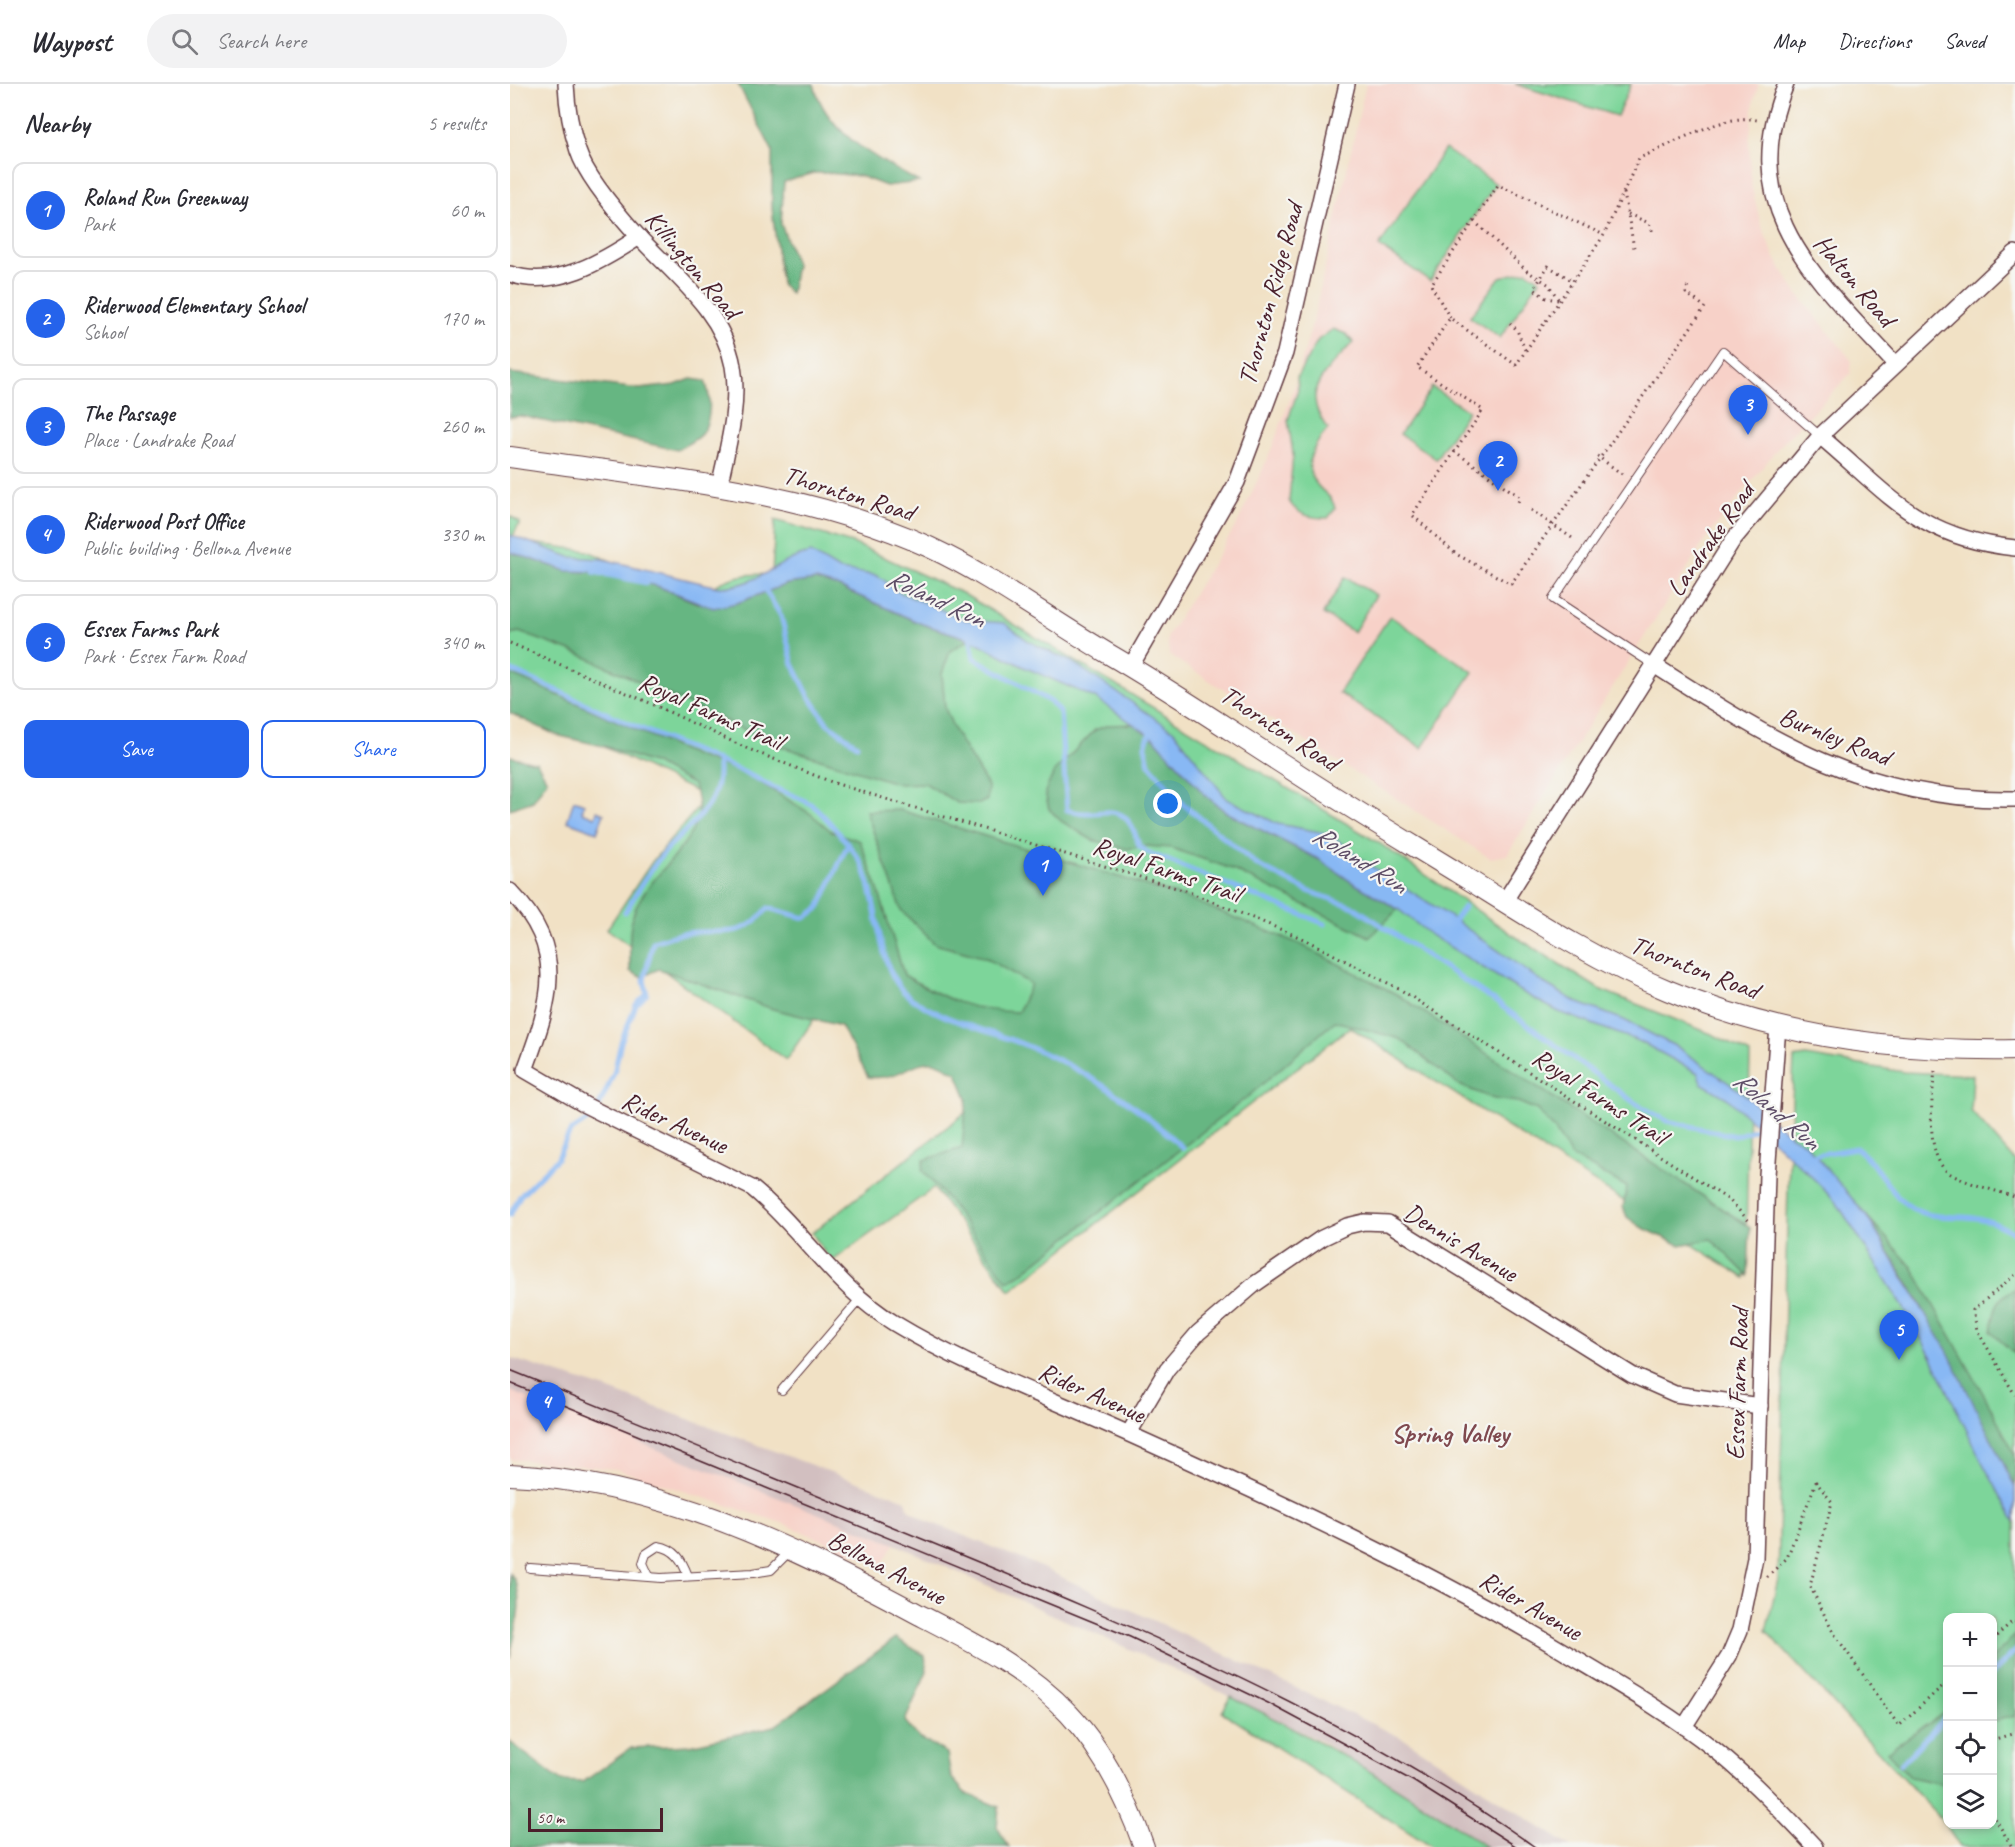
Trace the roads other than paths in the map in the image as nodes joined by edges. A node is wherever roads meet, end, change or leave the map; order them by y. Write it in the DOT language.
graph roads {
  1 [pos="566,84"];
  2 [pos="1347,84"];
  3 [pos="1786,84"];
  4 [pos="639,237"];
  5 [pos="2015,253"];
  6 [pos="510,274"];
  7 [pos="1895,364"];
  8 [pos="1820,436"];
  9 [pos="510,457"];
  10 [pos="719,487"];
  11 [pos="2015,548"];
  12 [pos="1131,666"];
  13 [pos="1654,666"];
  14 [pos="2015,799"];
  15 [pos="510,891"];
  16 [pos="1504,902"];
  17 [pos="1778,1026"];
  18 [pos="2015,1050"];
  19 [pos="860,1299"];
  20 [pos="782,1390"];
  21 [pos="1760,1406"];
  22 [pos="1129,1433"];
  23 [pos="510,1475"];
  24 [pos="793,1549"];
  25 [pos="530,1568"];
  26 [pos="649,1576"];
  27 [pos="688,1576"];
  28 [pos="1684,1727"];
  29 [pos="1144,1847"];
  30 [pos="1815,1847"];
  1 -- 4 [label="street, Killington Road"];
  2 -- 12 [label="street, Thornton Ridge Road"];
  3 -- 7 [label="street, Halton Road"];
  4 -- 6 [label="street"];
  4 -- 10 [label="street, Killington Road"];
  5 -- 7 [label="street, Landrake Road"];
  7 -- 8 [label="street, Landrake Road"];
  8 -- 11 [label="street"];
  8 -- 13 [label="street, Landrake Road"];
  8 -- 13 [label="lane"];
  9 -- 10 [label="street, Thornton Road"];
  10 -- 12 [label="street, Thornton Road"];
  12 -- 16 [label="street, Thornton Road"];
  13 -- 14 [label="street, Burnley Road"];
  13 -- 16 [label="street, Landrake Road"];
  15 -- 19 [label="street, Rider Avenue"];
  16 -- 17 [label="street, Thornton Road"];
  17 -- 18 [label="street, Thornton Road"];
  17 -- 21 [label="street, Essex Farm Road"];
  19 -- 20 [label="lane"];
  19 -- 22 [label="street, Rider Avenue"];
  21 -- 22 [label="street, Dennis Avenue"];
  21 -- 28 [label="street, Essex Farm Road"];
  22 -- 28 [label="street, Rider Avenue"];
  23 -- 24 [label="street, Bellona Avenue"];
  24 -- 27 [label="lane"];
  24 -- 29 [label="street, Bellona Avenue"];
  25 -- 26 [label="lane"];
  26 -- 27 [label="lane"];
  26 -- 27 [label="lane"];
  28 -- 30 [label="street, Rider Avenue"];
}
